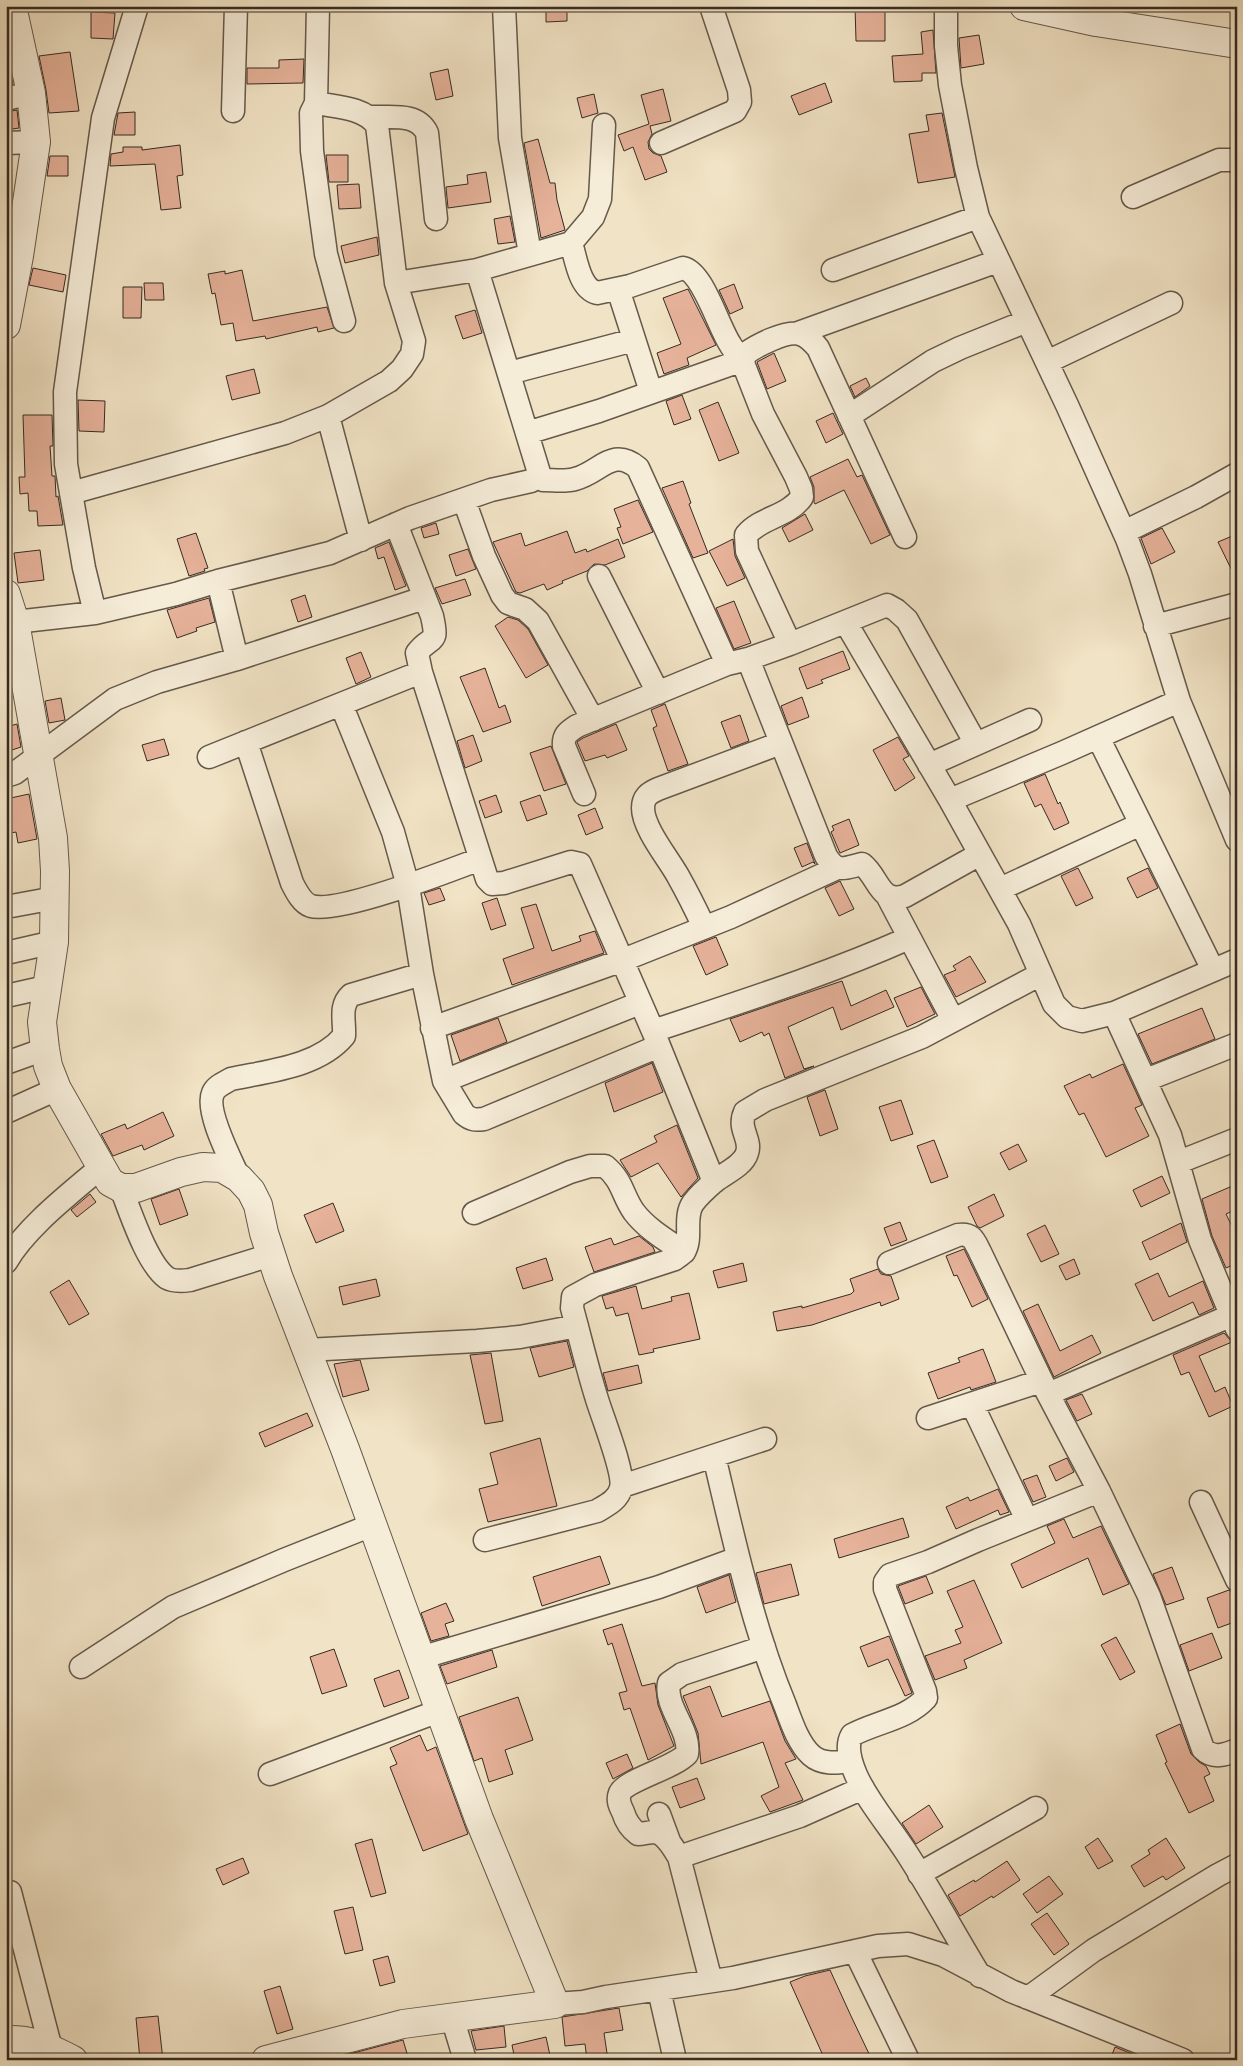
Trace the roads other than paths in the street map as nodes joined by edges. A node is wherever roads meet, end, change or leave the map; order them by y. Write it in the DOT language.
graph roads {
  1 [pos="12,6"];
  2 [pos="137,6"];
  3 [pos="236,6"];
  4 [pos="318,6"];
  5 [pos="504,6"];
  6 [pos="711,6"];
  7 [pos="946,6"];
  8 [pos="1024,6"];
  9 [pos="1237,44"];
  10 [pos="19,96"];
  11 [pos="316,103"];
  12 [pos="233,111"];
  13 [pos="371,117"];
  14 [pos="604,125"];
  15 [pos="36,142"];
  16 [pos="6,143"];
  17 [pos="661,143"];
  18 [pos="1237,160"];
  19 [pos="1133,197"];
  20 [pos="978,217"];
  21 [pos="436,219"];
  22 [pos="571,243"];
  23 [pos="530,254"];
  24 [pos="998,261"];
  25 [pos="477,270"];
  26 [pos="833,270"];
  27 [pos="396,283"];
  28 [pos="618,289"];
  29 [pos="1171,303"];
  30 [pos="344,321"];
  31 [pos="1028,321"];
  32 [pos="6,325"];
  33 [pos="798,334"];
  34 [pos="634,340"];
  35 [pos="743,360"];
  36 [pos="1047,362"];
  37 [pos="509,373"];
  38 [pos="651,392"];
  39 [pos="328,416"];
  40 [pos="849,416"];
  41 [pos="527,433"];
  42 [pos="1237,474"];
  43 [pos="540,476"];
  44 [pos="71,493"];
  45 [pos="464,500"];
  46 [pos="396,524"];
  47 [pos="1124,532"];
  48 [pos="905,538"];
  49 [pos="361,540"];
  50 [pos="599,576"];
  51 [pos="218,581"];
  52 [pos="6,594"];
  53 [pos="424,598"];
  54 [pos="1237,604"];
  55 [pos="95,612"];
  56 [pos="15,622"];
  57 [pos="846,623"];
  58 [pos="1155,626"];
  59 [pos="790,644"];
  60 [pos="238,659"];
  61 [pos="738,662"];
  62 [pos="420,672"];
  63 [pos="658,693"];
  64 [pos="1179,701"];
  65 [pos="341,704"];
  66 [pos="593,720"];
  67 [pos="1030,720"];
  68 [pos="1098,737"];
  69 [pos="246,742"];
  70 [pos="781,743"];
  71 [pos="976,744"];
  72 [pos="38,755"];
  73 [pos="209,757"];
  74 [pos="929,765"];
  75 [pos="6,776"];
  76 [pos="584,794"];
  77 [pos="950,800"];
  78 [pos="1141,824"];
  79 [pos="1237,840"];
  80 [pos="980,854"];
  81 [pos="480,859"];
  82 [pos="837,868"];
  83 [pos="408,886"];
  84 [pos="1000,889"];
  85 [pos="888,897"];
  86 [pos="55,898"];
  87 [pos="6,906"];
  88 [pos="704,927"];
  89 [pos="909,938"];
  90 [pos="54,942"];
  91 [pos="6,953"];
  92 [pos="623,960"];
  93 [pos="1237,960"];
  94 [pos="1213,970"];
  95 [pos="422,974"];
  96 [pos="1041,974"];
  97 [pos="46,987"];
  98 [pos="6,996"];
  99 [pos="640,1003"];
  100 [pos="1114,1013"];
  101 [pos="953,1020"];
  102 [pos="432,1028"];
  103 [pos="656,1039"];
  104 [pos="1237,1044"];
  105 [pos="45,1049"];
  106 [pos="6,1063"];
  107 [pos="1146,1080"];
  108 [pos="444,1081"];
  109 [pos="57,1089"];
  110 [pos="6,1112"];
  111 [pos="1237,1139"];
  112 [pos="1179,1162"];
  113 [pos="101,1167"];
  114 [pos="239,1178"];
  115 [pos="714,1182"];
  116 [pos="121,1188"];
  117 [pos="474,1213"];
  118 [pos="684,1252"];
  119 [pos="271,1255"];
  120 [pos="6,1262"];
  121 [pos="888,1263"];
  122 [pos="1234,1323"];
  123 [pos="577,1326"];
  124 [pos="306,1350"];
  125 [pos="1044,1387"];
  126 [pos="972,1404"];
  127 [pos="928,1418"];
  128 [pos="765,1439"];
  129 [pos="714,1456"];
  130 [pos="622,1486"];
  131 [pos="1099,1491"];
  132 [pos="1201,1502"];
  133 [pos="1027,1520"];
  134 [pos="372,1525"];
  135 [pos="485,1540"];
  136 [pos="738,1558"];
  137 [pos="1237,1580"];
  138 [pos="764,1647"];
  139 [pos="420,1658"];
  140 [pos="81,1667"];
  141 [pos="439,1711"];
  142 [pos="1237,1750"];
  143 [pos="851,1760"];
  144 [pos="270,1774"];
  145 [pos="863,1788"];
  146 [pos="1036,1808"];
  147 [pos="659,1814"];
  148 [pos="674,1849"];
  149 [pos="1237,1865"];
  150 [pos="919,1874"];
  151 [pos="10,1892"];
  152 [pos="855,1951"];
  153 [pos="980,1976"];
  154 [pos="711,1981"];
  155 [pos="659,1990"];
  156 [pos="1028,1998"];
  157 [pos="555,2004"];
  158 [pos="452,2016"];
  159 [pos="6,2040"];
  160 [pos="62,2054"];
  161 [pos="266,2060"];
  162 [pos="465,2060"];
  163 [pos="675,2060"];
  164 [pos="908,2060"];
  165 [pos="1183,2060"];
  1 -- 10 [label="street"];
  2 -- 44 [label="street"];
  3 -- 12 [label="street"];
  4 -- 11 [label="street"];
  5 -- 23 [label="street"];
  6 -- 17 [label="street"];
  7 -- 20 [label="street"];
  8 -- 9 [label="street"];
  10 -- 15 [label="street"];
  11 -- 13 [label="street"];
  11 -- 30 [label="street"];
  13 -- 21 [label="street"];
  13 -- 27 [label="street"];
  14 -- 22 [label="street"];
  15 -- 16 [label="street"];
  15 -- 32 [label="street"];
  18 -- 19 [label="street"];
  20 -- 24 [label="street"];
  20 -- 26 [label="street"];
  22 -- 23 [label="street"];
  22 -- 28 [label="street"];
  23 -- 25 [label="street"];
  24 -- 31 [label="street"];
  24 -- 33 [label="street"];
  25 -- 27 [label="street"];
  25 -- 37 [label="street"];
  27 -- 39 [label="street"];
  28 -- 34 [label="street"];
  28 -- 35 [label="street"];
  29 -- 36 [label="street"];
  31 -- 36 [label="street"];
  31 -- 40 [label="street"];
  33 -- 35 [label="street"];
  33 -- 40 [label="street"];
  34 -- 37 [label="street"];
  34 -- 38 [label="street"];
  35 -- 38 [label="street"];
  35 -- 59 [label="street"];
  36 -- 47 [label="street"];
  37 -- 41 [label="street"];
  38 -- 41 [label="street"];
  39 -- 44 [label="street"];
  39 -- 49 [label="street"];
  40 -- 48 [label="street"];
  41 -- 43 [label="street"];
  42 -- 47 [label="street"];
  43 -- 45 [label="street"];
  43 -- 61 [label="street"];
  44 -- 55 [label="street"];
  45 -- 46 [label="street"];
  45 -- 66 [label="street"];
  46 -- 49 [label="street"];
  46 -- 53 [label="street"];
  47 -- 58 [label="street"];
  49 -- 51 [label="street"];
  50 -- 63 [label="street"];
  51 -- 55 [label="street"];
  51 -- 60 [label="street"];
  52 -- 56 [label="street"];
  53 -- 60 [label="street"];
  53 -- 62 [label="street"];
  54 -- 58 [label="street"];
  55 -- 56 [label="street"];
  56 -- 72 [label="street"];
  57 -- 59 [label="street"];
  57 -- 71 [label="street"];
  57 -- 74 [label="street"];
  58 -- 64 [label="street"];
  59 -- 61 [label="street"];
  60 -- 72 [label="street"];
  61 -- 63 [label="street"];
  61 -- 70 [label="street"];
  62 -- 65 [label="street"];
  62 -- 81 [label="street"];
  63 -- 66 [label="street"];
  64 -- 68 [label="street"];
  64 -- 79 [label="street"];
  65 -- 69 [label="street"];
  65 -- 83 [label="street"];
  66 -- 76 [label="street"];
  67 -- 71 [label="street"];
  68 -- 77 [label="street"];
  68 -- 78 [label="street"];
  69 -- 73 [label="street"];
  69 -- 83 [label="street"];
  70 -- 82 [label="street"];
  70 -- 88 [label="street"];
  71 -- 74 [label="street"];
  72 -- 75 [label="street"];
  72 -- 86 [label="street"];
  74 -- 77 [label="street"];
  77 -- 80 [label="street"];
  78 -- 84 [label="street"];
  78 -- 94 [label="street"];
  80 -- 84 [label="street"];
  80 -- 85 [label="street"];
  81 -- 83 [label="street"];
  81 -- 92 [label="street"];
  82 -- 85 [label="street"];
  82 -- 88 [label="street"];
  83 -- 95 [label="street"];
  84 -- 96 [label="street"];
  85 -- 89 [label="street"];
  86 -- 87 [label="street"];
  86 -- 90 [label="street"];
  88 -- 92 [label="street"];
  89 -- 101 [label="street"];
  89 -- 103 [label="street"];
  90 -- 91 [label="street"];
  90 -- 97 [label="street"];
  92 -- 99 [label="street"];
  92 -- 102 [label="street"];
  93 -- 94 [label="street"];
  94 -- 100 [label="street"];
  95 -- 102 [label="street"];
  95 -- 114 [label="street"];
  96 -- 100 [label="street"];
  96 -- 101 [label="street"];
  97 -- 98 [label="street"];
  97 -- 105 [label="street"];
  99 -- 103 [label="street"];
  99 -- 108 [label="street"];
  100 -- 107 [label="street"];
  101 -- 115 [label="street"];
  102 -- 108 [label="street"];
  103 -- 108 [label="street"];
  103 -- 115 [label="street"];
  104 -- 107 [label="street"];
  105 -- 106 [label="street"];
  105 -- 109 [label="street"];
  107 -- 112 [label="street"];
  109 -- 110 [label="street"];
  109 -- 113 [label="street"];
  111 -- 112 [label="street"];
  112 -- 122 [label="street"];
  113 -- 116 [label="street"];
  113 -- 120 [label="street"];
  114 -- 116 [label="street"];
  114 -- 119 [label="street"];
  115 -- 118 [label="street"];
  116 -- 119 [label="street"];
  117 -- 118 [label="street"];
  118 -- 123 [label="street"];
  119 -- 124 [label="street"];
  121 -- 125 [label="street"];
  122 -- 125 [label="street"];
  123 -- 124 [label="street"];
  123 -- 130 [label="street"];
  124 -- 134 [label="street"];
  125 -- 126 [label="street"];
  125 -- 131 [label="street"];
  126 -- 127 [label="street"];
  126 -- 133 [label="street"];
  128 -- 129 [label="street"];
  129 -- 130 [label="street"];
  129 -- 136 [label="street"];
  130 -- 135 [label="street"];
  131 -- 133 [label="street"];
  131 -- 142 [label="street"];
  132 -- 137 [label="street"];
  133 -- 143 [label="street"];
  134 -- 139 [label="street"];
  134 -- 140 [label="street"];
  136 -- 138 [label="street"];
  136 -- 139 [label="street"];
  138 -- 143 [label="street"];
  138 -- 148 [label="street"];
  139 -- 141 [label="street"];
  141 -- 144 [label="street"];
  141 -- 157 [label="street"];
  143 -- 145 [label="street"];
  145 -- 148 [label="street"];
  145 -- 150 [label="street"];
  146 -- 150 [label="street"];
  147 -- 148 [label="street"];
  148 -- 154 [label="street"];
  149 -- 156 [label="street"];
  150 -- 153 [label="street"];
  151 -- 160 [label="street"];
  152 -- 153 [label="street"];
  152 -- 154 [label="street"];
  152 -- 164 [label="street"];
  153 -- 156 [label="street"];
  154 -- 155 [label="street"];
  155 -- 157 [label="street"];
  155 -- 163 [label="street"];
  156 -- 165 [label="street"];
  157 -- 158 [label="street"];
  158 -- 161 [label="street"];
  158 -- 162 [label="street"];
  159 -- 160 [label="street"];
}
